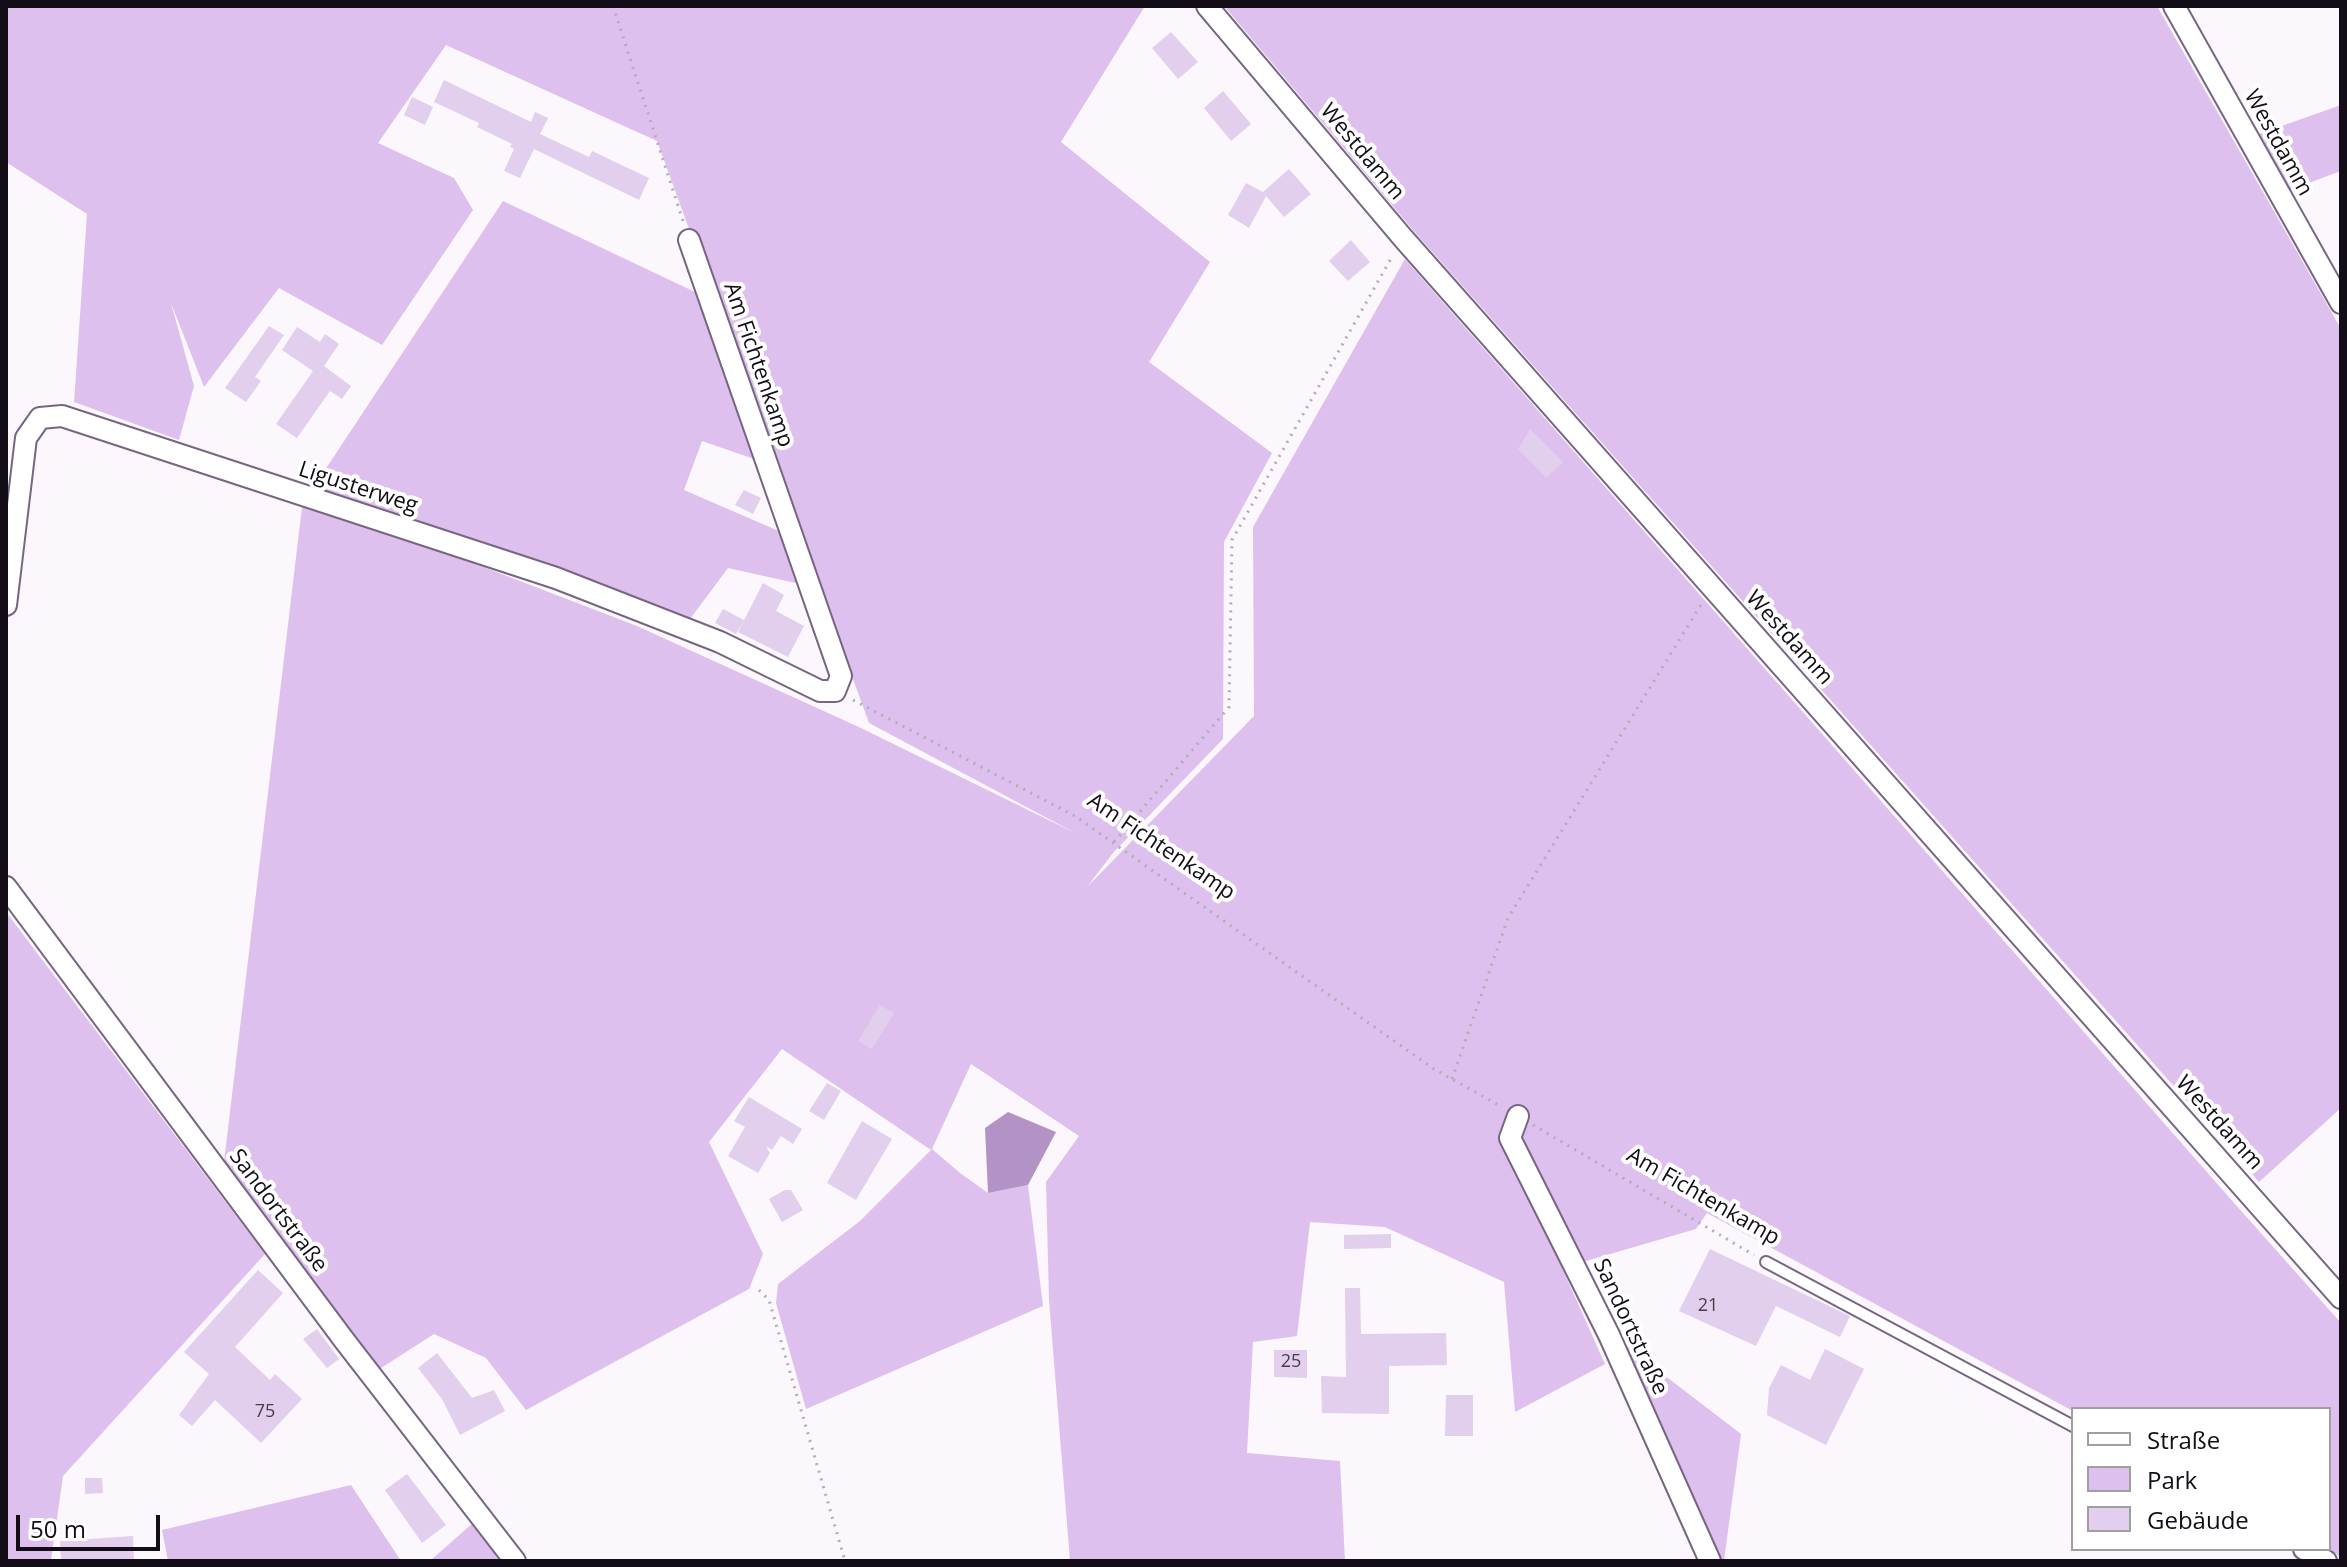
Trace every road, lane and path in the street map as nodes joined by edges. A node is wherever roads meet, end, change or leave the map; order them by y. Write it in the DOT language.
graph roads {
  1 [pos="613,6"];
  2 [pos="1207,6"];
  3 [pos="2174,6"];
  4 [pos="1403,238"];
  5 [pos="689,240"];
  6 [pos="2341,303"];
  7 [pos="1712,587"];
  8 [pos="6,605"];
  9 [pos="835,691"];
  10 [pos="1114,842"];
  11 [pos="6,887"];
  12 [pos="1452,1079"];
  13 [pos="1518,1116"];
  14 [pos="1766,1262"];
  15 [pos="759,1290"];
  16 [pos="2341,1298"];
  17 [pos="2071,1425"];
  18 [pos="2308,1551"];
  19 [pos="515,1561"];
  20 [pos="845,1561"];
  21 [pos="1710,1561"];
  22 [pos="2326,1561"];
  1 -- 5 [label="path"];
  2 -- 4 [label="street, Westdamm"];
  3 -- 6 [label="street, Westdamm"];
  4 -- 7 [label="street, Westdamm"];
  4 -- 10 [label="path"];
  5 -- 9 [label="street, Am Fichtenkamp"];
  7 -- 12 [label="path"];
  7 -- 16 [label="street, Westdamm"];
  8 -- 9 [label="street, Ligusterweg"];
  9 -- 10 [label="path, Am Fichtenkamp"];
  10 -- 12 [label="path, Am Fichtenkamp"];
  11 -- 19 [label="street, Sandortstraße"];
  12 -- 13 [label="path, Am Fichtenkamp"];
  13 -- 14 [label="path, Am Fichtenkamp"];
  13 -- 21 [label="street, Sandortstraße"];
  14 -- 17 [label="lane, Am Fichtenkamp"];
  15 -- 20 [label="path"];
  18 -- 22 [label="street"];
}
